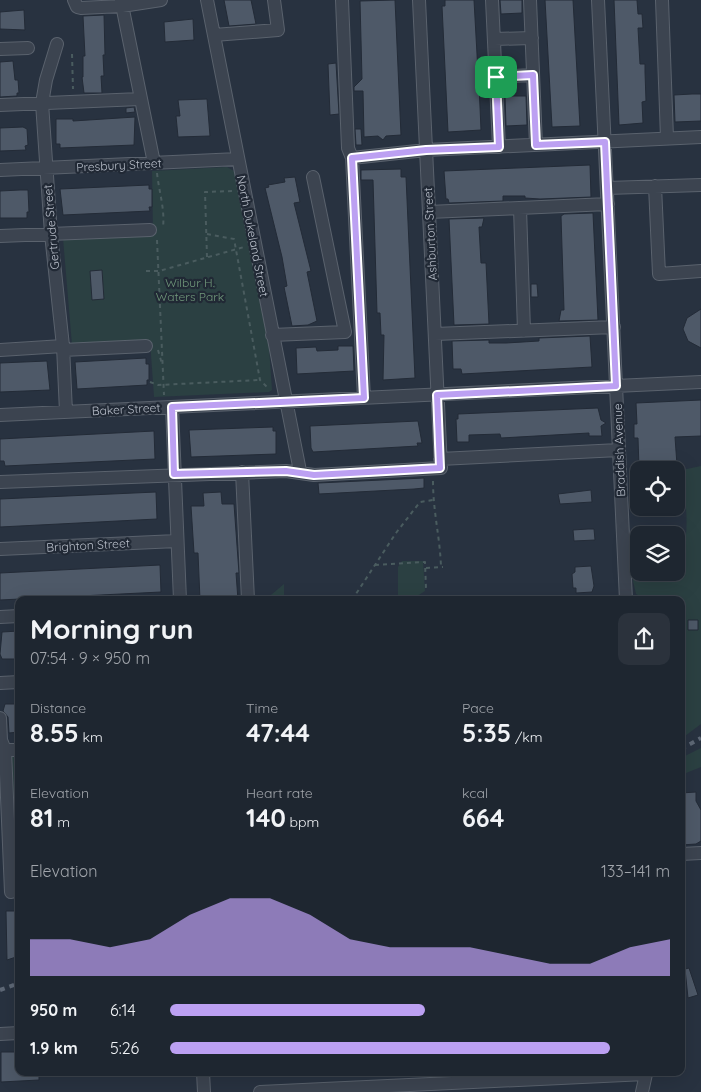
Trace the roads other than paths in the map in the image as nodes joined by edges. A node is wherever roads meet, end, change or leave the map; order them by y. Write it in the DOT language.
graph roads {
  1 [pos="74,0"];
  2 [pos="161,0"];
  3 [pos="207,0"];
  4 [pos="274,0"];
  5 [pos="342,0"];
  6 [pos="419,0"];
  7 [pos="492,0"];
  8 [pos="530,0"];
  9 [pos="598,0"];
  10 [pos="662,0"];
  11 [pos="121,3"];
  12 [pos="214,35"];
  13 [pos="532,38"];
  14 [pos="494,39"];
  15 [pos="57,44"];
  16 [pos="28,48"];
  17 [pos="0,49"];
  18 [pos="533,75"];
  19 [pos="496,77"];
  20 [pos="140,99"];
  21 [pos="42,103"];
  22 [pos="0,105"];
  23 [pos="701,136"];
  24 [pos="668,138"];
  25 [pos="605,142"];
  26 [pos="536,145"];
  27 [pos="499,147"];
  28 [pos="426,150"];
  29 [pos="352,158"];
  30 [pos="238,159"];
  31 [pos="46,168"];
  32 [pos="156,168"];
  33 [pos="0,170"];
  34 [pos="313,177"];
  35 [pos="701,184"];
  36 [pos="655,186"];
  37 [pos="607,188"];
  38 [pos="608,204"];
  39 [pos="520,208"];
  40 [pos="429,212"];
  41 [pos="156,232"];
  42 [pos="51,234"];
  43 [pos="0,236"];
  44 [pos="701,271"];
  45 [pos="614,327"];
  46 [pos="524,330"];
  47 [pos="434,334"];
  48 [pos="272,335"];
  49 [pos="151,344"];
  50 [pos="63,348"];
  51 [pos="0,350"];
  52 [pos="701,382"];
  53 [pos="616,386"];
  54 [pos="437,395"];
  55 [pos="364,398"];
  56 [pos="285,402"];
  57 [pos="172,407"];
  58 [pos="66,412"];
  59 [pos="0,415"];
  60 [pos="619,450"];
  61 [pos="438,468"];
  62 [pos="242,472"];
  63 [pos="300,472"];
  64 [pos="174,474"];
  65 [pos="0,482"];
  66 [pos="177,541"];
  67 [pos="0,549"];
  68 [pos="180,596"];
  69 [pos="248,596"];
  70 [pos="626,596"];
  71 [pos="15,616"];
  72 [pos="0,617"];
  73 [pos="15,682"];
  74 [pos="0,683"];
  75 [pos="0,718"];
  76 [pos="5,750"];
  77 [pos="15,750"];
  78 [pos="14,822"];
  79 [pos="701,853"];
  80 [pos="685,854"];
  81 [pos="10,892"];
  82 [pos="15,1033"];
  83 [pos="0,1034"];
  84 [pos="203,1076"];
  85 [pos="626,1076"];
  86 [pos="646,1076"];
  87 [pos="468,1082"];
  88 [pos="528,1086"];
  89 [pos="204,1092"];
  90 [pos="260,1092"];
  91 [pos="265,1092"];
  92 [pos="642,1092"];
  1 -- 11 [label="street"];
  2 -- 11 [label="street"];
  3 -- 12 [label="street, North Dukeland Street"];
  4 -- 12 [label="street"];
  5 -- 29 [label="street"];
  6 -- 28 [label="street, Ashburton Street"];
  7 -- 14 [label="street"];
  8 -- 13 [label="street"];
  9 -- 25 [label="street, Braddish Avenue"];
  10 -- 24 [label="street"];
  11 -- 20 [label="street"];
  12 -- 30 [label="street, North Dukeland Street"];
  13 -- 14 [label="street"];
  13 -- 18 [label="street"];
  14 -- 19 [label="street"];
  15 -- 21 [label="street, Gertrude Street"];
  16 -- 17 [label="street"];
  18 -- 19 [label="street"];
  18 -- 26 [label="street"];
  19 -- 27 [label="street"];
  20 -- 21 [label="street"];
  20 -- 32 [label="street"];
  21 -- 22 [label="street"];
  21 -- 31 [label="street, Gertrude Street"];
  23 -- 24 [label="street"];
  24 -- 25 [label="street"];
  25 -- 26 [label="street"];
  25 -- 37 [label="street, Braddish Avenue"];
  26 -- 27 [label="street"];
  27 -- 28 [label="street"];
  28 -- 29 [label="street"];
  28 -- 40 [label="street, Ashburton Street"];
  29 -- 55 [label="street"];
  30 -- 32 [label="street, Presbury Street"];
  30 -- 48 [label="street, North Dukeland Street"];
  31 -- 32 [label="street, Presbury Street"];
  31 -- 33 [label="street, Presbury Street"];
  31 -- 42 [label="street, Gertrude Street"];
  34 -- 48 [label="street"];
  35 -- 36 [label="street"];
  36 -- 37 [label="street"];
  36 -- 44 [label="street"];
  37 -- 38 [label="street, Braddish Avenue"];
  38 -- 39 [label="street"];
  38 -- 45 [label="street, Braddish Avenue"];
  39 -- 40 [label="street"];
  39 -- 46 [label="street"];
  40 -- 47 [label="street, Ashburton Street"];
  41 -- 42 [label="street"];
  42 -- 43 [label="street"];
  42 -- 50 [label="street, Gertrude Street"];
  45 -- 46 [label="street"];
  45 -- 53 [label="street, Braddish Avenue"];
  46 -- 47 [label="street"];
  47 -- 54 [label="street, Ashburton Street"];
  48 -- 56 [label="street, North Dukeland Street"];
  49 -- 50 [label="street"];
  50 -- 51 [label="street"];
  50 -- 58 [label="street, Gertrude Street"];
  52 -- 53 [label="street, Baker Street"];
  53 -- 54 [label="street, Baker Street"];
  53 -- 60 [label="street, Braddish Avenue"];
  54 -- 55 [label="street, Baker Street"];
  54 -- 61 [label="street, Ashburton Street"];
  55 -- 56 [label="street, Baker Street"];
  56 -- 57 [label="street, Baker Street"];
  56 -- 63 [label="street, North Dukeland Street"];
  57 -- 58 [label="street, Baker Street"];
  57 -- 64 [label="street"];
  58 -- 59 [label="street, Baker Street"];
  60 -- 61 [label="street"];
  60 -- 70 [label="street, Braddish Avenue"];
  61 -- 63 [label="street"];
  62 -- 63 [label="street"];
  62 -- 64 [label="street"];
  62 -- 69 [label="street"];
  64 -- 65 [label="street"];
  64 -- 66 [label="street"];
  66 -- 67 [label="street, Brighton Street"];
  66 -- 68 [label="street"];
  71 -- 72 [label="street"];
  73 -- 74 [label="street"];
  75 -- 76 [label="street"];
  76 -- 77 [label="street"];
  76 -- 78 [label="street"];
  78 -- 81 [label="street"];
  79 -- 80 [label="street"];
  82 -- 83 [label="street"];
  84 -- 89 [label="street"];
  85 -- 88 [label="street"];
  86 -- 92 [label="street"];
  87 -- 88 [label="street"];
  87 -- 91 [label="street"];
  90 -- 91 [label="street"];
}
